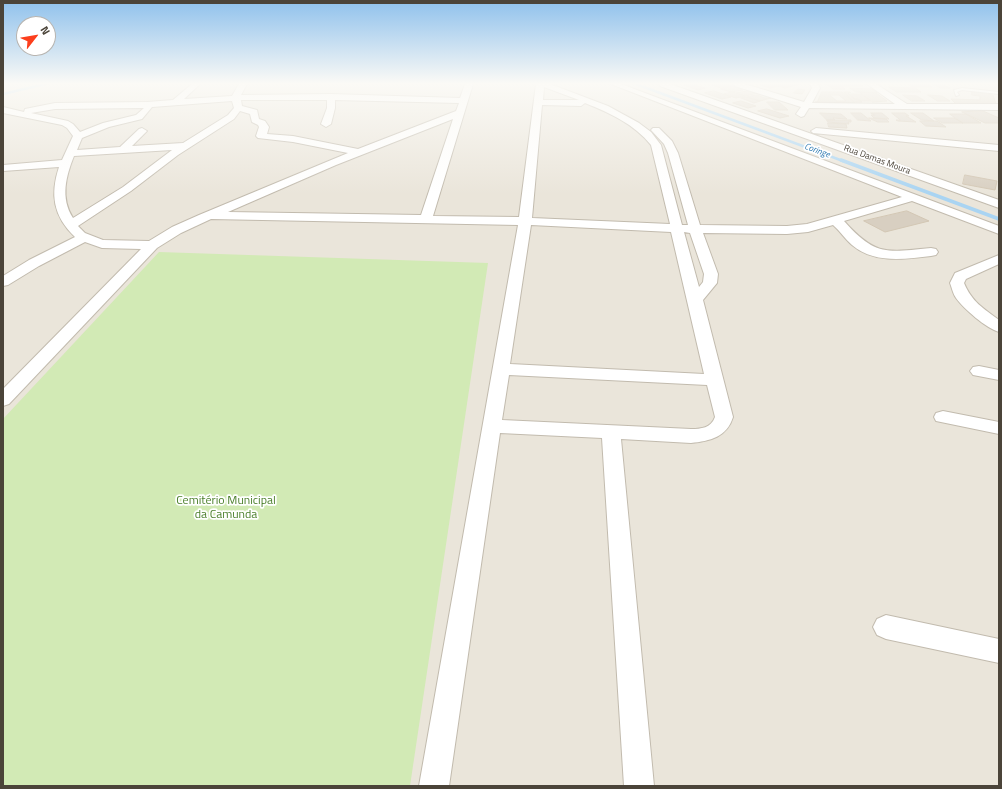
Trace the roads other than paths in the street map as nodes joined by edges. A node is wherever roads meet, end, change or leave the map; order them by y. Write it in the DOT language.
graph roads {
  1 [pos="55,121"];
  2 [pos="122,121"];
  3 [pos="225,121"];
  4 [pos="257,121"];
  5 [pos="327,121"];
  6 [pos="439,121"];
  7 [pos="457,121"];
  8 [pos="536,121"];
  9 [pos="629,121"];
  10 [pos="641,121"];
  11 [pos="712,121"];
  12 [pos="769,121"];
  13 [pos="798,121"];
  14 [pos="326,124"];
  15 [pos="795,130"];
  16 [pos="142,131"];
  17 [pos="78,136"];
  18 [pos="883,137"];
  19 [pos="184,146"];
  20 [pos="999,148"];
  21 [pos="124,149"];
  22 [pos="356,152"];
  23 [pos="866,156"];
  24 [pos="69,158"];
  25 [pos="3,168"];
  26 [pos="914,197"];
  27 [pos="978,197"];
  28 [pos="999,197"];
  29 [pos="999,204"];
  30 [pos="211,214"];
  31 [pos="426,219"];
  32 [pos="836,220"];
  33 [pos="525,221"];
  34 [pos="70,225"];
  35 [pos="676,228"];
  36 [pos="695,229"];
  37 [pos="999,230"];
  38 [pos="82,238"];
  39 [pos="152,245"];
  40 [pos="930,252"];
  41 [pos="999,259"];
  42 [pos="4,281"];
  43 [pos="695,300"];
  44 [pos="999,327"];
  45 [pos="502,369"];
  46 [pos="979,371"];
  47 [pos="999,375"];
  48 [pos="714,380"];
  49 [pos="3,400"];
  50 [pos="943,417"];
  51 [pos="493,426"];
  52 [pos="999,428"];
  53 [pos="611,432"];
  54 [pos="886,627"];
  55 [pos="999,651"];
  56 [pos="434,786"];
  57 [pos="639,786"];
  1 -- 17 [label="street"];
  2 -- 17 [label="street"];
  3 -- 19 [label="street"];
  4 -- 22 [label="street"];
  5 -- 14 [label="street"];
  6 -- 22 [label="street"];
  7 -- 31 [label="street"];
  8 -- 33 [label="street"];
  9 -- 35 [label="street"];
  10 -- 36 [label="street"];
  11 -- 26 [label="street"];
  12 -- 15 [label="street, Rua Damas Moura"];
  13 -- 15 [label="street"];
  15 -- 18 [label="street"];
  15 -- 23 [label="street, Rua Damas Moura"];
  16 -- 21 [label="street"];
  17 -- 24 [label="street"];
  18 -- 20 [label="street"];
  18 -- 23 [label="street"];
  19 -- 21 [label="street"];
  19 -- 34 [label="street"];
  21 -- 24 [label="street"];
  22 -- 30 [label="street"];
  23 -- 27 [label="street, Rua Damas Moura"];
  24 -- 25 [label="street"];
  24 -- 34 [label="street"];
  26 -- 32 [label="street"];
  26 -- 37 [label="street"];
  27 -- 28 [label="street"];
  27 -- 29 [label="street, Rua Damas Moura"];
  30 -- 31 [label="street"];
  30 -- 39 [label="street"];
  31 -- 33 [label="street"];
  32 -- 36 [label="street"];
  32 -- 40 [label="street"];
  33 -- 35 [label="street"];
  33 -- 45 [label="street"];
  34 -- 38 [label="street"];
  35 -- 36 [label="street"];
  35 -- 43 [label="street"];
  36 -- 43 [label="street"];
  38 -- 39 [label="street"];
  38 -- 42 [label="street"];
  39 -- 49 [label="street"];
  41 -- 44 [label="street"];
  43 -- 48 [label="street"];
  45 -- 48 [label="street"];
  45 -- 51 [label="street"];
  46 -- 47 [label="street"];
  48 -- 53 [label="street"];
  50 -- 52 [label="street"];
  51 -- 53 [label="street"];
  51 -- 56 [label="street"];
  53 -- 57 [label="street"];
  54 -- 55 [label="street"];
}
